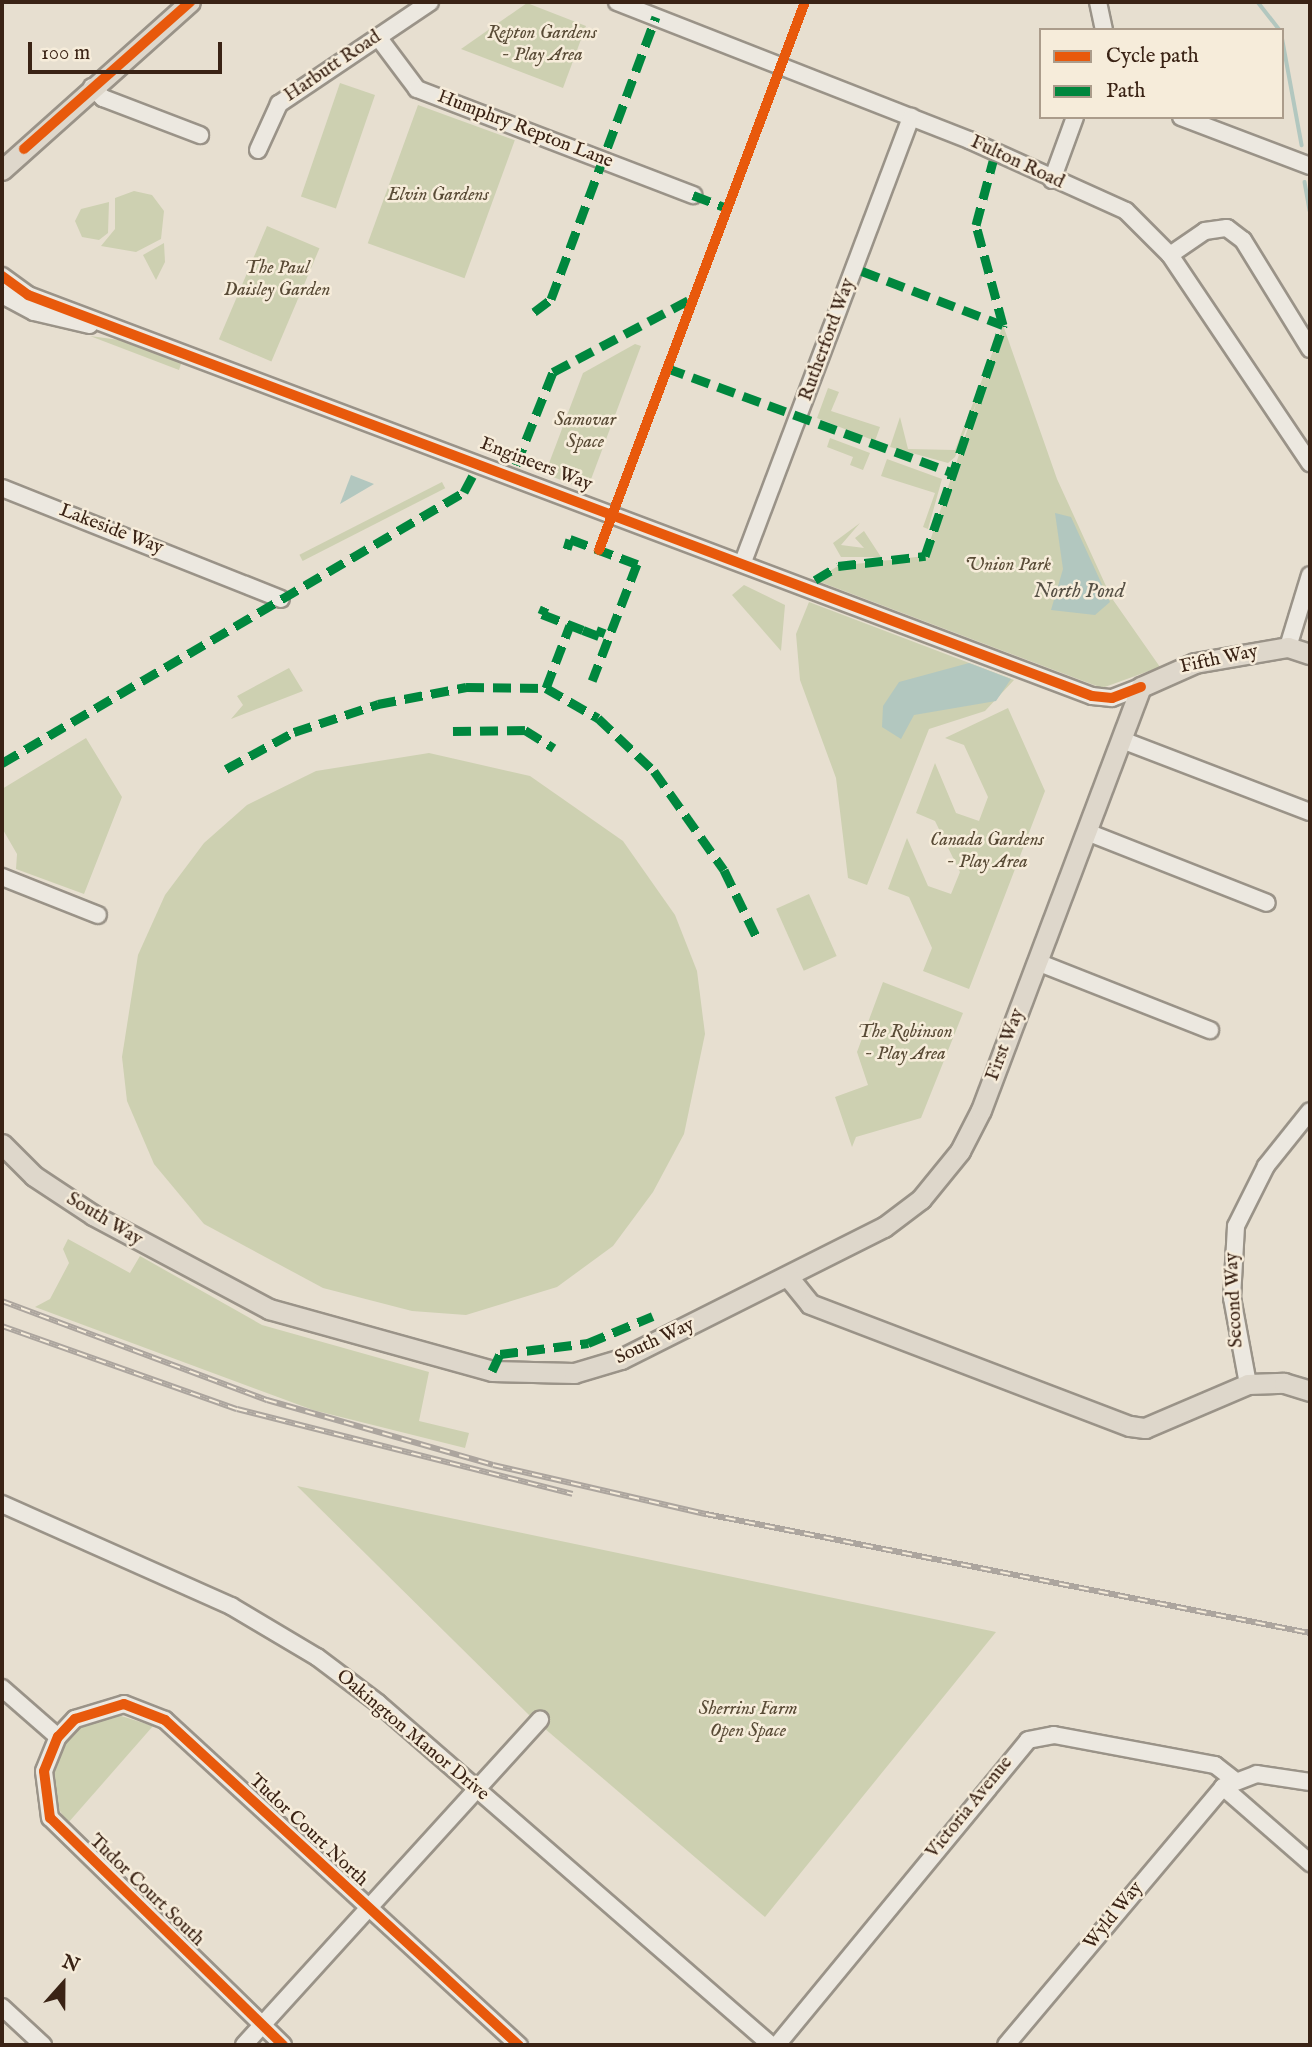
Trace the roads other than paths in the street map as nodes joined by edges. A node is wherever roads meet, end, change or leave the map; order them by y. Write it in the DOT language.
graph roads {
  1 [pos="190,2"];
  2 [pos="430,2"];
  3 [pos="617,2"];
  4 [pos="1098,2"];
  5 [pos="1104,28"];
  6 [pos="378,37"];
  7 [pos="92,87"];
  8 [pos="911,117"];
  9 [pos="1074,119"];
  10 [pos="1186,119"];
  11 [pos="200,135"];
  12 [pos="258,150"];
  13 [pos="1310,166"];
  14 [pos="2,170"];
  15 [pos="1052,180"];
  16 [pos="693,195"];
  17 [pos="1170,255"];
  18 [pos="2,276"];
  19 [pos="2,295"];
  20 [pos="141,335"];
  21 [pos="1310,349"];
  22 [pos="1310,463"];
  23 [pos="2,488"];
  24 [pos="743,562"];
  25 [pos="1310,575"];
  26 [pos="281,599"];
  27 [pos="1288,646"];
  28 [pos="1310,654"];
  29 [pos="1141,687"];
  30 [pos="1092,696"];
  31 [pos="1123,738"];
  32 [pos="1310,812"];
  33 [pos="1087,832"];
  34 [pos="2,877"];
  35 [pos="1267,902"];
  36 [pos="98,915"];
  37 [pos="1037,962"];
  38 [pos="1210,1030"];
  39 [pos="1310,1111"];
  40 [pos="2,1144"];
  41 [pos="789,1278"];
  42 [pos="1248,1384"];
  43 [pos="1310,1391"];
  44 [pos="2,1504"];
  45 [pos="2,1688"];
  46 [pos="540,1720"];
  47 [pos="58,1737"];
  48 [pos="1310,1782"];
  49 [pos="1228,1784"];
  50 [pos="478,1791"];
  51 [pos="1310,1863"];
  52 [pos="368,1910"];
  53 [pos="2,2007"];
  54 [pos="263,2025"];
  55 [pos="43,2045"];
  56 [pos="244,2045"];
  57 [pos="283,2045"];
  58 [pos="519,2045"];
  59 [pos="771,2045"];
  60 [pos="777,2045"];
  61 [pos="1006,2045"];
  1 -- 7 [label="main road"];
  2 -- 6 [label="street, Harbutt Road"];
  3 -- 8 [label="street, Fulton Road"];
  4 -- 5 [label="street"];
  6 -- 12 [label="street, Harbutt Road"];
  6 -- 16 [label="street, Humphry Repton Lane"];
  7 -- 11 [label="street"];
  7 -- 14 [label="main road"];
  8 -- 15 [label="street, Fulton Road"];
  8 -- 24 [label="street, Rutherford Way"];
  9 -- 15 [label="street"];
  10 -- 13 [label="street"];
  15 -- 17 [label="street, Fulton Road"];
  17 -- 21 [label="street"];
  17 -- 22 [label="street, Fulton Road"];
  18 -- 20 [label="street, Engineers Way"];
  19 -- 20 [label="street, Engineers Way"];
  20 -- 24 [label="street, Engineers Way"];
  23 -- 26 [label="street, Lakeside Way"];
  24 -- 30 [label="street, Engineers Way"];
  25 -- 27 [label="street"];
  27 -- 28 [label="main road"];
  27 -- 29 [label="main road, Fifth Way"];
  29 -- 30 [label="street, Engineers Way"];
  29 -- 31 [label="main road"];
  30 -- 31 [label="street"];
  31 -- 32 [label="street"];
  31 -- 33 [label="main road, First Way"];
  33 -- 35 [label="street"];
  33 -- 37 [label="main road, First Way"];
  34 -- 36 [label="street"];
  37 -- 38 [label="street"];
  37 -- 41 [label="main road, First Way"];
  39 -- 42 [label="street, Second Way"];
  40 -- 41 [label="main road, South Way"];
  41 -- 42 [label="main road"];
  42 -- 43 [label="main road"];
  44 -- 50 [label="street, Oakington Manor Drive"];
  45 -- 47 [label="street"];
  46 -- 50 [label="street"];
  47 -- 52 [label="street, Tudor Court North"];
  47 -- 54 [label="street, Tudor Court South"];
  48 -- 49 [label="street"];
  49 -- 51 [label="street, Victoria Avenue"];
  49 -- 60 [label="street, Victoria Avenue"];
  49 -- 61 [label="street, Wyld Way"];
  50 -- 52 [label="street"];
  50 -- 59 [label="street, Oakington Manor Drive"];
  52 -- 54 [label="street"];
  52 -- 58 [label="street, Tudor Court North"];
  53 -- 55 [label="street"];
  54 -- 56 [label="street"];
  54 -- 57 [label="street, Tudor Court South"];
}
